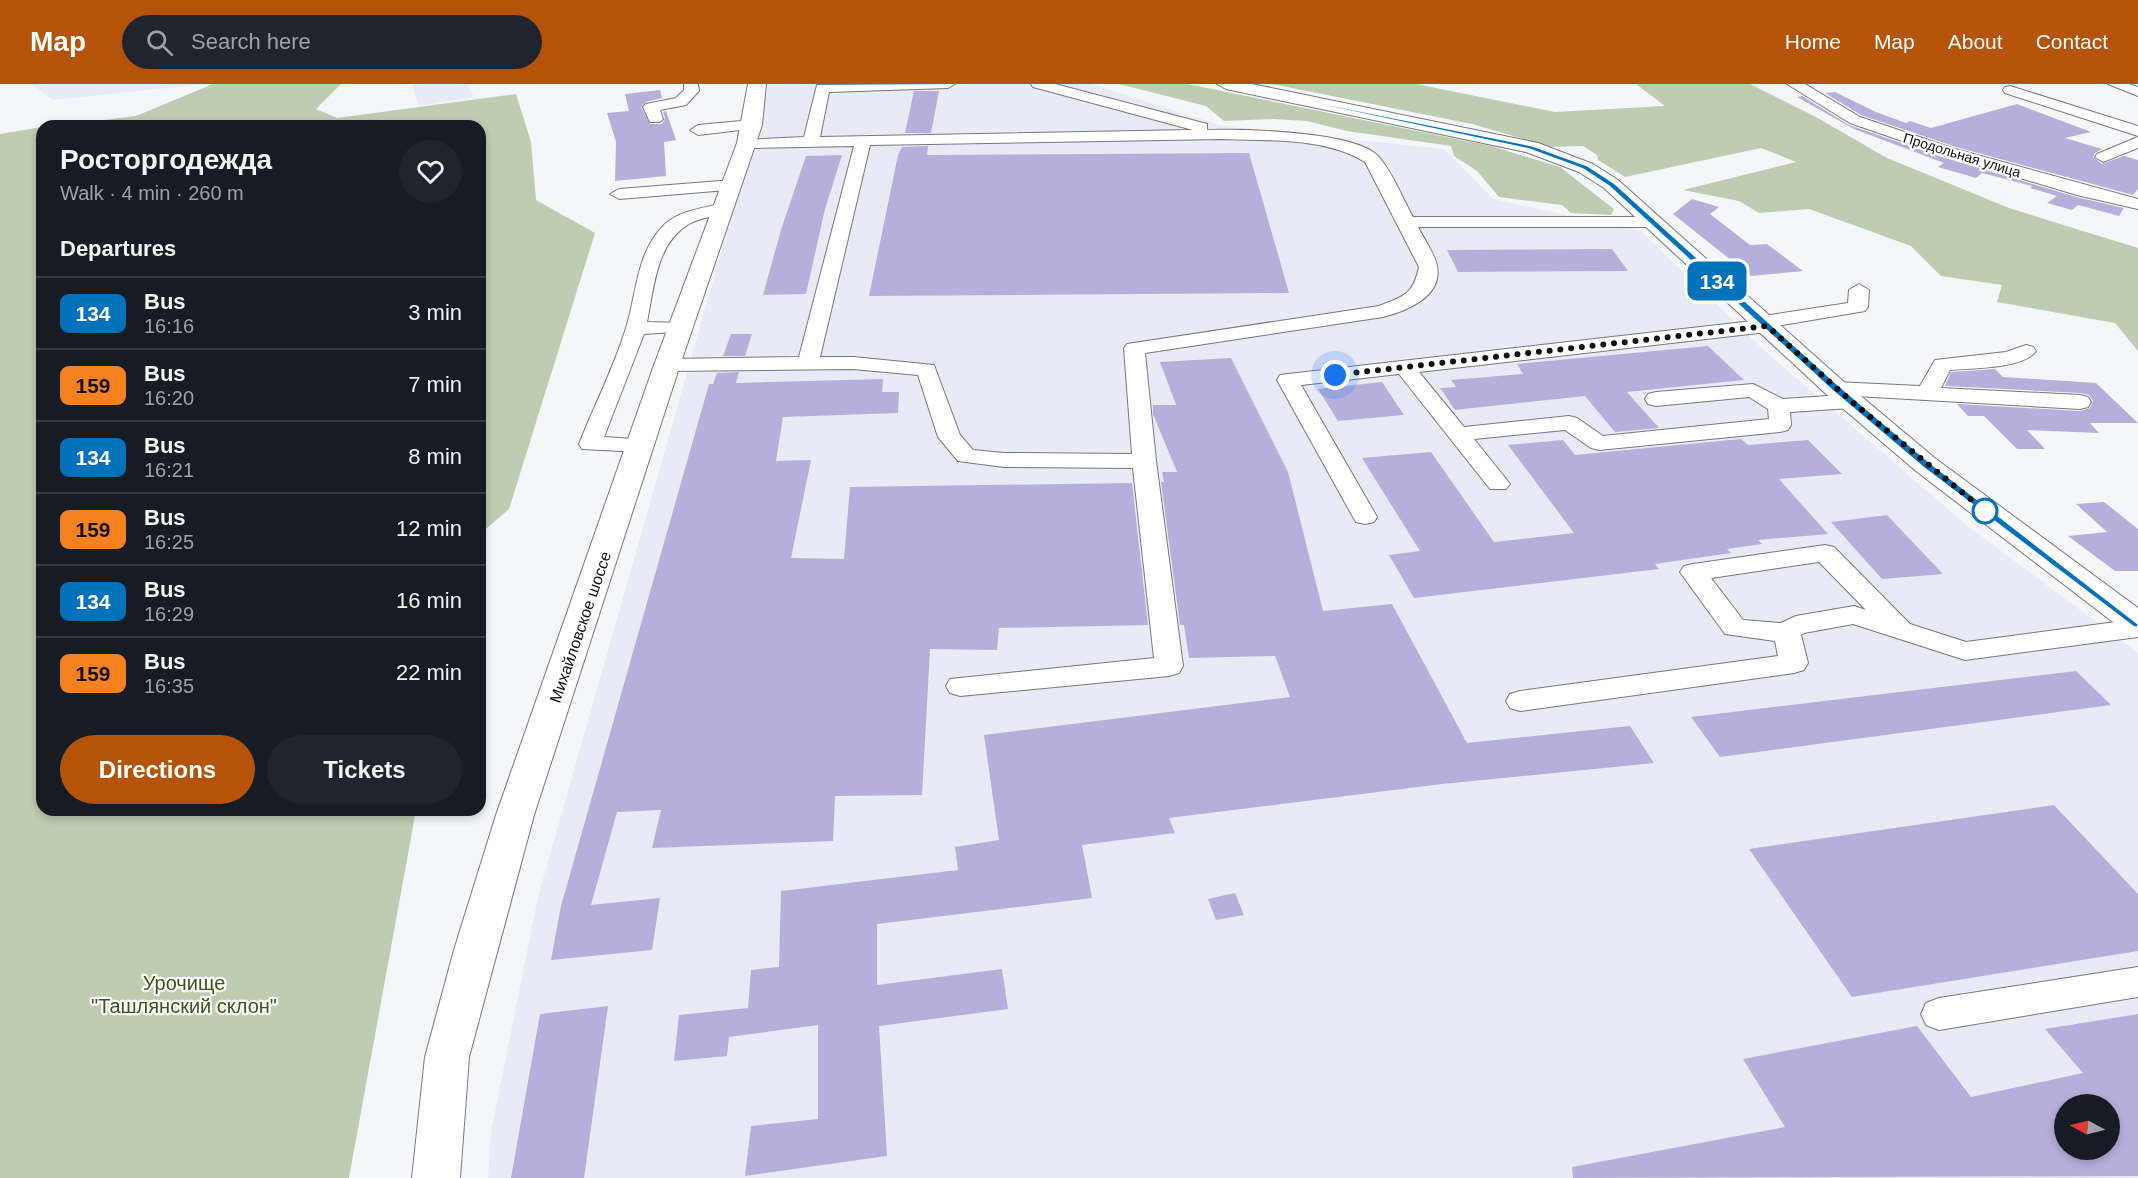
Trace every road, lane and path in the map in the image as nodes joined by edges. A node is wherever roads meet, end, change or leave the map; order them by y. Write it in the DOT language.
graph roads {
  1 [pos="691,84"];
  2 [pos="948,84"];
  3 [pos="1038,84"];
  4 [pos="1226,84"];
  5 [pos="1794,84"];
  6 [pos="2115,84"];
  7 [pos="823,86"];
  8 [pos="2010,90"];
  9 [pos="2138,92"];
  10 [pos="751,110"];
  11 [pos="655,119"];
  12 [pos="698,130"];
  13 [pos="2138,131"];
  14 [pos="1222,134"];
  15 [pos="863,141"];
  16 [pos="811,142"];
  17 [pos="2138,142"];
  18 [pos="2103,157"];
  19 [pos="681,171"];
  20 [pos="694,186"];
  21 [pos="619,194"];
  22 [pos="728,196"];
  23 [pos="2138,204"];
  24 [pos="1407,222"];
  25 [pos="1653,222"];
  26 [pos="1859,290"];
  27 [pos="1765,324"];
  28 [pos="681,327"];
  29 [pos="636,328"];
  30 [pos="2026,351"];
  31 [pos="808,363"];
  32 [pos="667,365"];
  33 [pos="1406,368"];
  34 [pos="1927,393"];
  35 [pos="1843,394"];
  36 [pos="1656,399"];
  37 [pos="2080,402"];
  38 [pos="1779,406"];
  39 [pos="1458,434"];
  40 [pos="642,445"];
  41 [pos="1144,461"];
  42 [pos="1498,484"];
  43 [pos="1365,517"];
  44 [pos="2138,626"];
  45 [pos="1901,629"];
  46 [pos="1786,633"];
  47 [pos="960,686"];
  48 [pos="1520,701"];
  49 [pos="2138,982"];
  50 [pos="1939,1014"];
  51 [pos="436,1178"];
  1 -- 11 [label="street"];
  2 -- 7 [label="street"];
  3 -- 14 [label="street"];
  4 -- 25 [label="main road"];
  5 -- 23 [label="street, Продольная улица"];
  6 -- 9 [label="street"];
  7 -- 16 [label="street"];
  8 -- 13 [label="street"];
  10 -- 12 [label="street"];
  10 -- 16 [label="street"];
  10 -- 22 [label="main road, Михайловское шоссе"];
  14 -- 15 [label="street"];
  14 -- 24 [label="street"];
  15 -- 16 [label="street"];
  15 -- 31 [label="street"];
  17 -- 18 [label="street"];
  19 -- 20 [label="street"];
  20 -- 21 [label="street"];
  20 -- 22 [label="street"];
  22 -- 28 [label="main road, Михайловское шоссе"];
  22 -- 29 [label="street"];
  24 -- 25 [label="street"];
  24 -- 41 [label="street"];
  25 -- 27 [label="main road"];
  26 -- 27 [label="street"];
  27 -- 33 [label="street"];
  27 -- 35 [label="main road"];
  28 -- 29 [label="street"];
  28 -- 32 [label="main road, Михайловское шоссе"];
  29 -- 40 [label="street"];
  30 -- 34 [label="street"];
  31 -- 32 [label="street"];
  31 -- 41 [label="street"];
  32 -- 40 [label="main road, Михайловское шоссе"];
  33 -- 39 [label="street"];
  33 -- 43 [label="street"];
  34 -- 35 [label="street"];
  34 -- 37 [label="street"];
  35 -- 38 [label="street"];
  35 -- 44 [label="main road"];
  36 -- 38 [label="street"];
  38 -- 39 [label="street"];
  39 -- 42 [label="street"];
  40 -- 51 [label="main road, Михайловское шоссе"];
  41 -- 47 [label="street"];
  44 -- 45 [label="street"];
  45 -- 46 [label="street"];
  45 -- 46 [label="street"];
  46 -- 48 [label="street"];
  49 -- 50 [label="street"];
}
